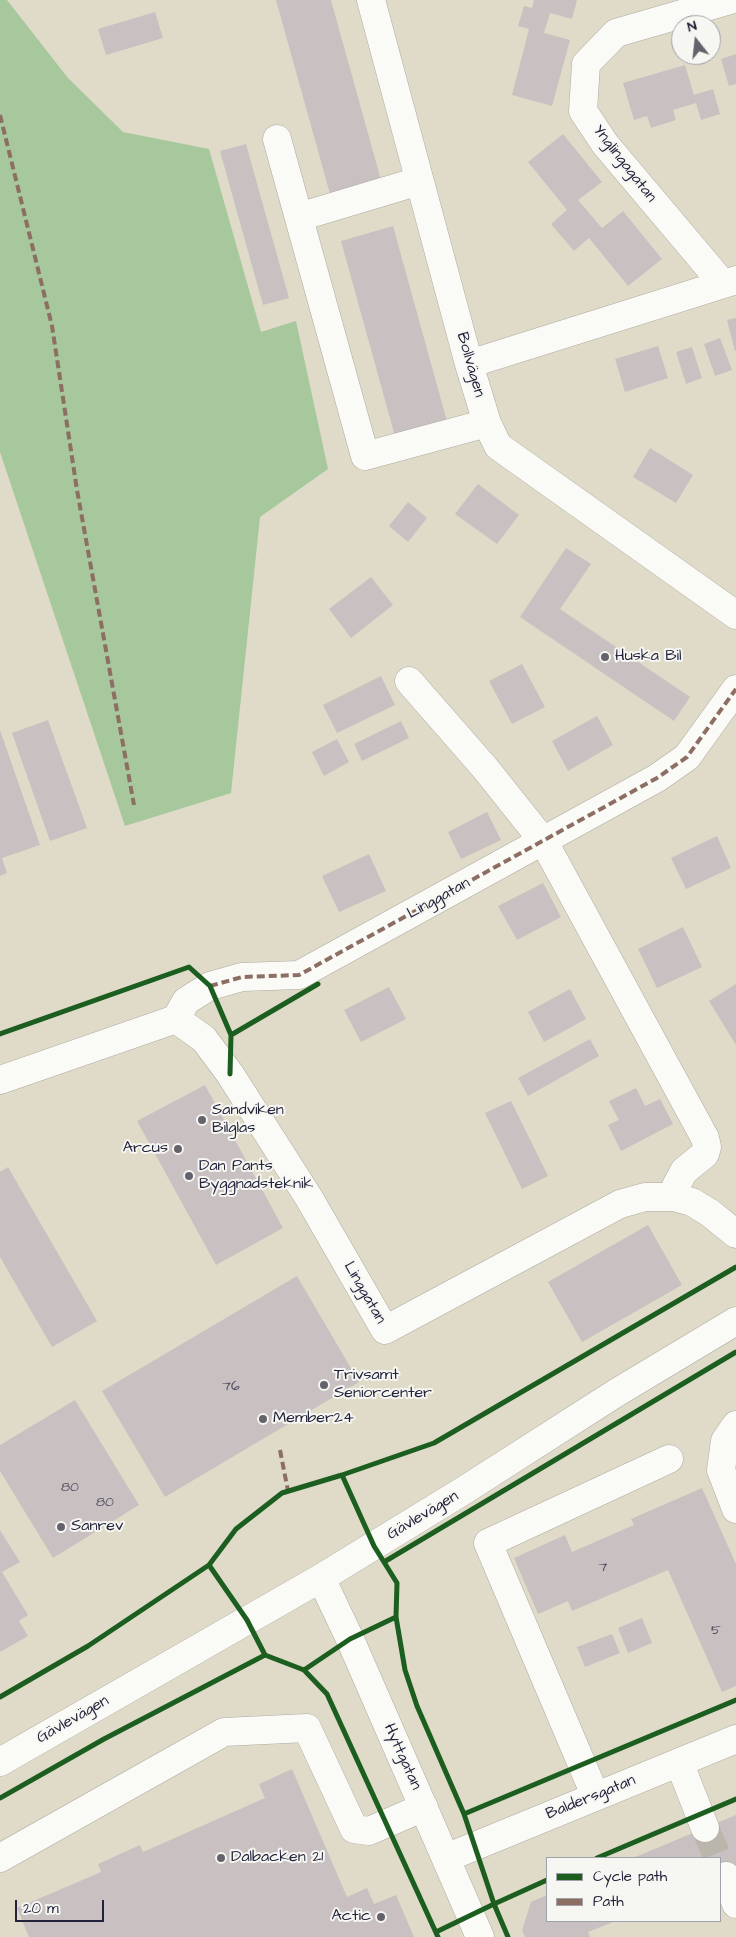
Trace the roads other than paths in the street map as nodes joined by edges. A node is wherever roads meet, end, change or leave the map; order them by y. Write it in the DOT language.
graph roads {
  1 [pos="371,0"];
  2 [pos="730,0"];
  3 [pos="277,139"];
  4 [pos="419,181"];
  5 [pos="299,217"];
  6 [pos="729,282"];
  7 [pos="469,364"];
  8 [pos="487,423"];
  9 [pos="736,615"];
  10 [pos="409,681"];
  11 [pos="736,689"];
  12 [pos="544,842"];
  13 [pos="176,1019"];
  14 [pos="0,1080"];
  15 [pos="674,1197"];
  16 [pos="736,1234"];
  17 [pos="736,1322"];
  18 [pos="736,1425"];
  19 [pos="669,1460"];
  20 [pos="736,1509"];
  21 [pos="321,1578"];
  22 [pos="736,1739"];
  23 [pos="0,1762"];
  24 [pos="679,1762"];
  25 [pos="595,1795"];
  26 [pos="424,1807"];
  27 [pos="705,1828"];
  28 [pos="0,1858"];
  29 [pos="446,1858"];
  30 [pos="726,1876"];
  31 [pos="736,1904"];
  32 [pos="480,1937"];
  1 -- 4 [label="street, Bollvägen"];
  2 -- 6 [label="street, Ynglingagatan"];
  3 -- 5 [label="street"];
  4 -- 5 [label="street"];
  4 -- 7 [label="street, Bollvägen"];
  5 -- 8 [label="street"];
  6 -- 7 [label="street, Ynglingagatan"];
  7 -- 8 [label="street, Bollvägen"];
  8 -- 9 [label="street, Bollvägen"];
  10 -- 12 [label="street"];
  11 -- 12 [label="street, Linggatan"];
  12 -- 13 [label="street, Linggatan"];
  12 -- 15 [label="street"];
  13 -- 14 [label="street"];
  13 -- 15 [label="street, Linggatan"];
  15 -- 16 [label="street, Linggatan"];
  17 -- 21 [label="street, Gävlevägen"];
  18 -- 20 [label="street"];
  19 -- 25 [label="street"];
  21 -- 23 [label="street, Gävlevägen"];
  21 -- 26 [label="street, Hyttgatan"];
  22 -- 24 [label="street, Baldersgatan"];
  24 -- 25 [label="street, Baldersgatan"];
  24 -- 27 [label="street"];
  25 -- 29 [label="street, Baldersgatan"];
  26 -- 28 [label="street"];
  26 -- 29 [label="street, Hyttgatan"];
  29 -- 32 [label="street, Hyttgatan"];
  30 -- 31 [label="street"];
}
